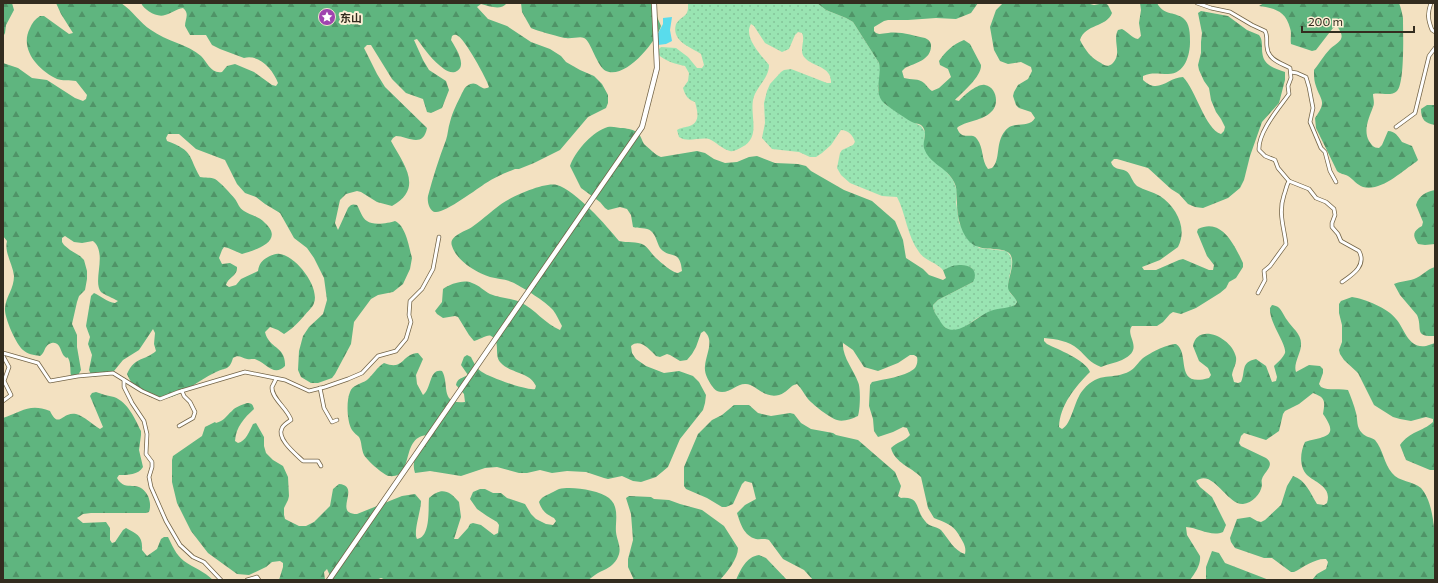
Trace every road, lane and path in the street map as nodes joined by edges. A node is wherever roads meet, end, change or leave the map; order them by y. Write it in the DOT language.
graph roads {
  1 [pos="654,3"];
  2 [pos="1197,3"];
  3 [pos="1431,3"];
  4 [pos="1435,32"];
  5 [pos="1435,48"];
  6 [pos="1291,72"];
  7 [pos="1396,127"];
  8 [pos="1289,181"];
  9 [pos="1336,182"];
  10 [pos="439,237"];
  11 [pos="1342,282"];
  12 [pos="1258,293"];
  13 [pos="3,353"];
  14 [pos="3,356"];
  15 [pos="276,378"];
  16 [pos="124,380"];
  17 [pos="320,388"];
  18 [pos="182,391"];
  19 [pos="3,401"];
  20 [pos="337,420"];
  21 [pos="179,426"];
  22 [pos="321,466"];
  23 [pos="221,580"];
  24 [pos="247,580"];
  25 [pos="259,580"];
  26 [pos="329,580"];
  1 -- 26 [label="street"];
  2 -- 6 [label="street"];
  3 -- 4 [label="street"];
  5 -- 7 [label="street"];
  6 -- 8 [label="street"];
  6 -- 9 [label="street"];
  8 -- 11 [label="street"];
  8 -- 12 [label="street"];
  10 -- 17 [label="street"];
  13 -- 16 [label="street"];
  14 -- 19 [label="street"];
  15 -- 17 [label="street"];
  15 -- 18 [label="street"];
  15 -- 22 [label="street"];
  16 -- 18 [label="street"];
  16 -- 23 [label="street"];
  17 -- 20 [label="street"];
  18 -- 21 [label="street"];
  24 -- 25 [label="street"];
}
